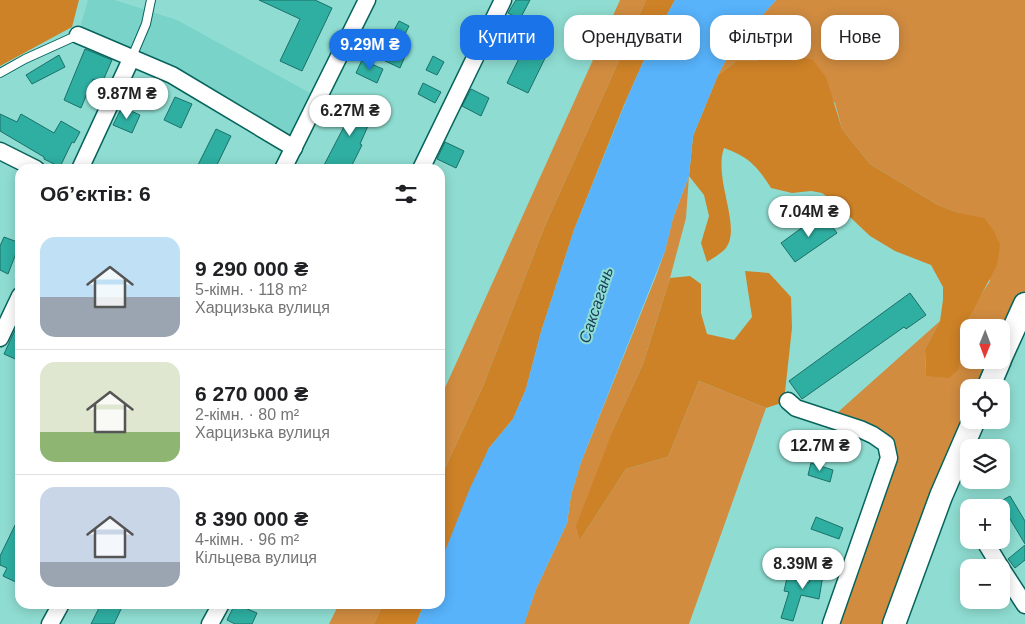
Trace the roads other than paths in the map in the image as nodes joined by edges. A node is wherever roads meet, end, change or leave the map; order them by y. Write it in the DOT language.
graph roads {
  1 [pos="151,0"];
  2 [pos="366,0"];
  3 [pos="503,0"];
  4 [pos="78,35"];
  5 [pos="132,57"];
  6 [pos="0,73"];
  7 [pos="294,148"];
  8 [pos="0,151"];
  9 [pos="26,164"];
  10 [pos="82,164"];
  11 [pos="286,164"];
  12 [pos="423,164"];
  13 [pos="1025,304"];
  14 [pos="15,306"];
  15 [pos="0,338"];
  16 [pos="1010,338"];
  17 [pos="788,400"];
  18 [pos="970,429"];
  19 [pos="1010,582"];
  20 [pos="1025,605"];
  21 [pos="58,609"];
  22 [pos="218,609"];
  23 [pos="50,624"];
  24 [pos="210,624"];
  25 [pos="831,624"];
  26 [pos="894,624"];
  1 -- 5 [label="lane"];
  2 -- 7 [label="street"];
  3 -- 12 [label="street"];
  4 -- 5 [label="street"];
  4 -- 6 [label="lane"];
  5 -- 7 [label="street"];
  5 -- 10 [label="street"];
  7 -- 11 [label="street"];
  8 -- 9 [label="street"];
  13 -- 16 [label="street"];
  14 -- 15 [label="street"];
  17 -- 25 [label="street"];
  18 -- 26 [label="street"];
  19 -- 20 [label="street"];
  21 -- 23 [label="street"];
  22 -- 24 [label="street"];
}
